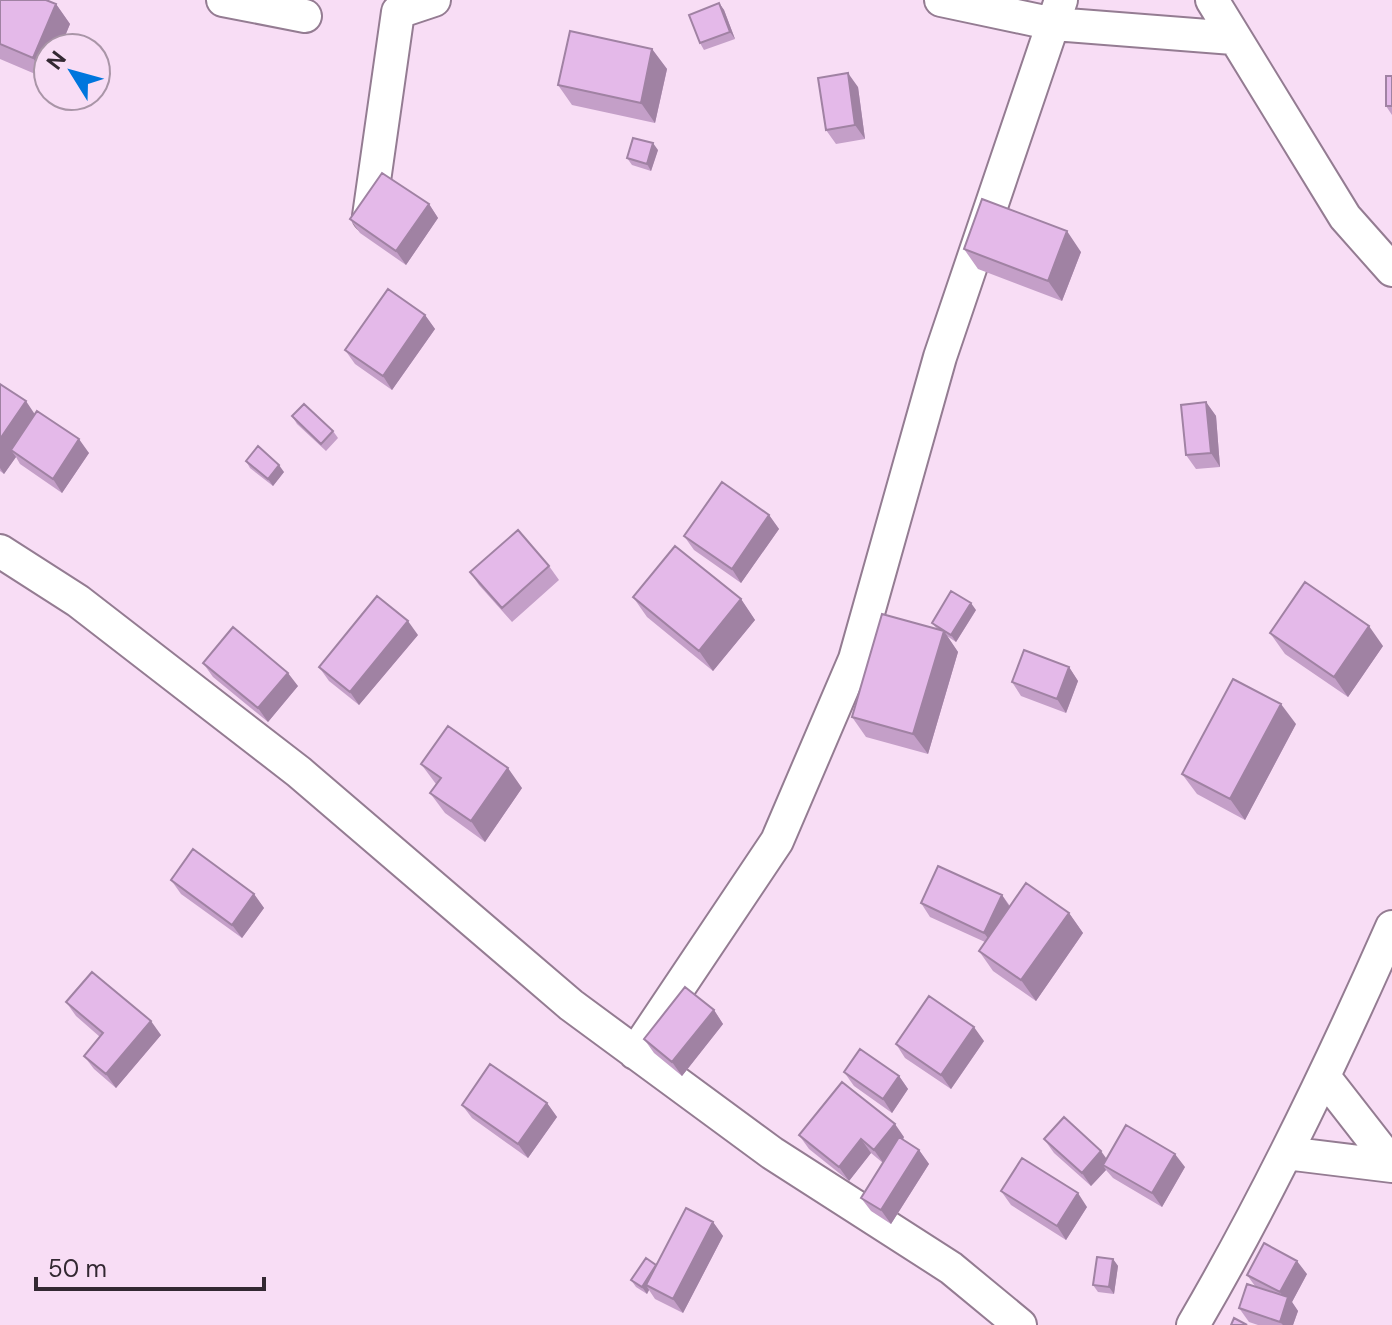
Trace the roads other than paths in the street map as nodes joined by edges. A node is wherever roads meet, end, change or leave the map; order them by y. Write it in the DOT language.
graph roads {
  1 [pos="223,0"];
  2 [pos="434,0"];
  3 [pos="941,0"];
  4 [pos="1212,0"];
  5 [pos="1058,12"];
  6 [pos="305,16"];
  7 [pos="1233,38"];
  8 [pos="369,216"];
  9 [pos="1392,270"];
  10 [pos="0,551"];
  11 [pos="1392,927"];
  12 [pos="635,1053"];
  13 [pos="1325,1078"];
  14 [pos="1286,1153"];
  15 [pos="1392,1165"];
  16 [pos="1020,1325"];
  17 [pos="1193,1325"];
  1 -- 6 [label="street"];
  2 -- 8 [label="street"];
  3 -- 5 [label="street"];
  4 -- 7 [label="street"];
  5 -- 7 [label="street"];
  5 -- 12 [label="street"];
  7 -- 9 [label="street"];
  10 -- 12 [label="street"];
  11 -- 13 [label="street"];
  12 -- 16 [label="street"];
  13 -- 14 [label="street"];
  13 -- 15 [label="street"];
  14 -- 15 [label="street"];
  14 -- 17 [label="street"];
}
